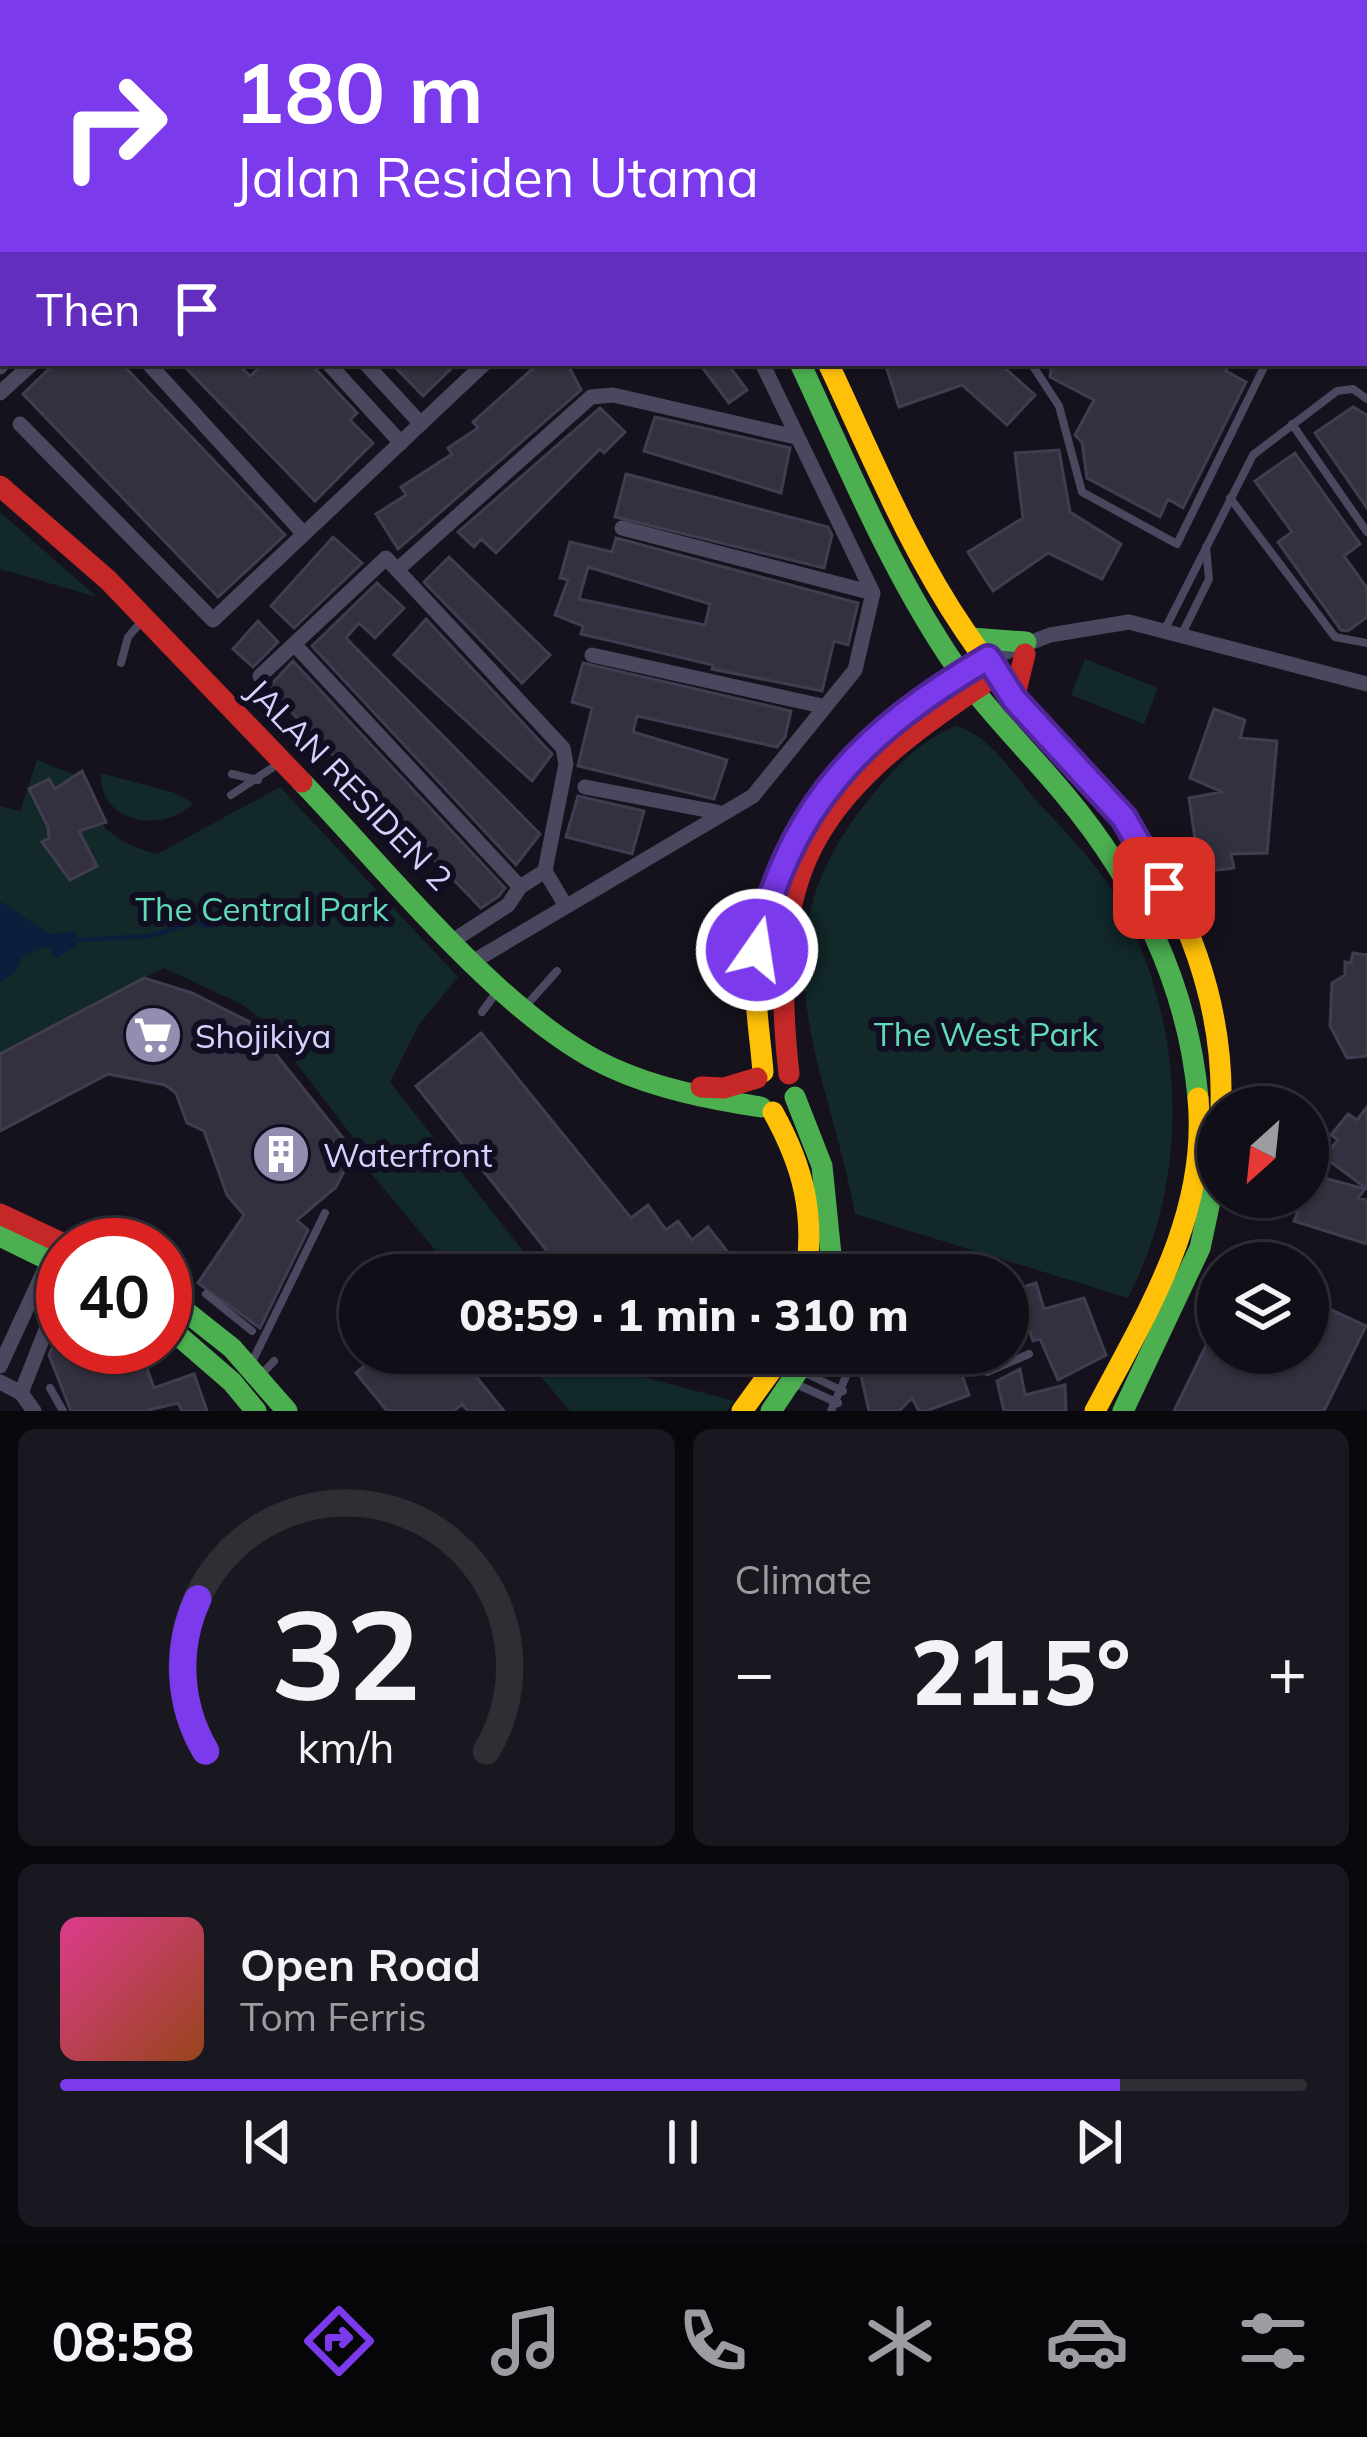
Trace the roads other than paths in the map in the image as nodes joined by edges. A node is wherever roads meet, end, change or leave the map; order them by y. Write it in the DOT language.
graph roads {
  1 [pos="30,366"];
  2 [pos="151,366"];
  3 [pos="331,366"];
  4 [pos="367,366"];
  5 [pos="482,366"];
  6 [pos="763,366"];
  7 [pos="803,366"];
  8 [pos="829,366"];
  9 [pos="1033,366"];
  10 [pos="1265,366"];
  11 [pos="0,393"];
  12 [pos="1367,399"];
  13 [pos="20,424"];
  14 [pos="421,424"];
  15 [pos="1292,424"];
  16 [pos="796,437"];
  17 [pos="401,443"];
  18 [pos="0,486"];
  19 [pos="1230,498"];
  20 [pos="622,528"];
  21 [pos="1367,532"];
  22 [pos="303,533"];
  23 [pos="1206,546"];
  24 [pos="397,570"];
  25 [pos="873,593"];
  26 [pos="144,619"];
  27 [pos="1165,629"];
  28 [pos="938,632"];
  29 [pos="1182,634"];
  30 [pos="970,638"];
  31 [pos="294,644"];
  32 [pos="1367,644"];
  33 [pos="1025,648"];
  34 [pos="592,655"];
  35 [pos="121,663"];
  36 [pos="993,667"];
  37 [pos="260,676"];
  38 [pos="968,682"];
  39 [pos="1367,684"];
  40 [pos="1014,699"];
  41 [pos="922,700"];
  42 [pos="822,706"];
  43 [pos="951,706"];
  44 [pos="1004,724"];
  45 [pos="282,761"];
  46 [pos="232,774"];
  47 [pos="259,780"];
  48 [pos="585,788"];
  49 [pos="231,795"];
  50 [pos="723,812"];
  51 [pos="545,871"];
  52 [pos="520,886"];
  53 [pos="564,903"];
  54 [pos="454,940"];
  55 [pos="474,961"];
  56 [pos="557,971"];
  57 [pos="500,988"];
  58 [pos="522,1010"];
  59 [pos="482,1012"];
  60 [pos="789,1074"];
  61 [pos="760,1075"];
  62 [pos="1210,1086"];
  63 [pos="1214,1086"];
  64 [pos="677,1088"];
  65 [pos="796,1097"];
  66 [pos="767,1109"];
  67 [pos="1197,1176"];
  68 [pos="326,1213"];
  69 [pos="0,1214"];
  70 [pos="1206,1218"];
  71 [pos="0,1236"];
  72 [pos="36,1240"];
  73 [pos="36,1249"];
  74 [pos="810,1254"];
  75 [pos="831,1254"];
  76 [pos="206,1294"];
  77 [pos="36,1295"];
  78 [pos="192,1318"];
  79 [pos="18,1324"];
  80 [pos="252,1330"];
  81 [pos="36,1333"];
  82 [pos="192,1347"];
  83 [pos="36,1350"];
  84 [pos="274,1360"];
  85 [pos="0,1366"];
  86 [pos="1115,1372"];
  87 [pos="254,1373"];
  88 [pos="769,1374"];
  89 [pos="797,1374"];
  90 [pos="805,1374"];
  91 [pos="811,1374"];
  92 [pos="849,1374"];
  93 [pos="0,1382"];
  94 [pos="1138,1384"];
  95 [pos="50,1388"];
  96 [pos="843,1391"];
  97 [pos="21,1393"];
  98 [pos="835,1407"];
  99 [pos="34,1411"];
  100 [pos="63,1411"];
  101 [pos="256,1411"];
  102 [pos="287,1411"];
  103 [pos="742,1411"];
  104 [pos="771,1411"];
  105 [pos="1095,1411"];
  106 [pos="1123,1411"];
  1 -- 11 [label="street"];
  2 -- 22 [label="street"];
  3 -- 17 [label="street"];
  4 -- 14 [label="street"];
  5 -- 14 [label="street"];
  6 -- 16 [label="street"];
  7 -- 28 [label="street"];
  8 -- 30 [label="street"];
  9 -- 10 [label="lane"];
  12 -- 15 [label="lane"];
  13 -- 22 [label="street"];
  14 -- 17 [label="street"];
  15 -- 19 [label="lane"];
  15 -- 21 [label="lane"];
  16 -- 24 [label="street"];
  16 -- 25 [label="street"];
  17 -- 22 [label="street"];
  18 -- 26 [label="street, JALAN RESIDEN 2"];
  19 -- 23 [label="lane"];
  19 -- 32 [label="lane"];
  20 -- 25 [label="street"];
  23 -- 27 [label="lane"];
  23 -- 29 [label="lane"];
  24 -- 31 [label="street"];
  24 -- 51 [label="street"];
  25 -- 42 [label="street"];
  26 -- 35 [label="lane"];
  26 -- 45 [label="street, JALAN RESIDEN 2"];
  27 -- 29 [label="street"];
  27 -- 33 [label="street"];
  28 -- 38 [label="street"];
  28 -- 41 [label="street"];
  29 -- 39 [label="street"];
  30 -- 33 [label="street"];
  30 -- 36 [label="street"];
  31 -- 37 [label="street"];
  31 -- 52 [label="street"];
  33 -- 36 [label="street"];
  33 -- 40 [label="street"];
  34 -- 42 [label="street"];
  36 -- 38 [label="street"];
  36 -- 40 [label="street"];
  38 -- 41 [label="street"];
  38 -- 43 [label="street"];
  38 -- 44 [label="street"];
  40 -- 63 [label="street"];
  41 -- 61 [label="street"];
  42 -- 50 [label="street"];
  43 -- 44 [label="street"];
  43 -- 60 [label="street"];
  44 -- 62 [label="street"];
  45 -- 47 [label="lane"];
  45 -- 54 [label="street, JALAN RESIDEN 2"];
  46 -- 47 [label="lane"];
  47 -- 49 [label="lane"];
  48 -- 50 [label="street"];
  50 -- 53 [label="street"];
  51 -- 52 [label="street"];
  51 -- 53 [label="street"];
  52 -- 54 [label="street"];
  53 -- 55 [label="street"];
  54 -- 55 [label="street, JALAN RESIDEN 2"];
  55 -- 57 [label="street, JALAN RESIDEN 2"];
  56 -- 58 [label="lane"];
  57 -- 58 [label="street, JALAN RESIDEN 2"];
  57 -- 59 [label="lane"];
  58 -- 64 [label="street, JALAN RESIDEN 2"];
  60 -- 61 [label="street"];
  60 -- 65 [label="street"];
  61 -- 64 [label="street, JALAN RESIDEN 2"];
  61 -- 66 [label="street"];
  64 -- 66 [label="street, JALAN RESIDEN 2"];
  65 -- 66 [label="street"];
  65 -- 75 [label="street"];
  66 -- 74 [label="street"];
  67 -- 86 [label="street"];
  68 -- 87 [label="lane"];
  69 -- 72 [label="street"];
  70 -- 94 [label="street"];
  71 -- 73 [label="street"];
  76 -- 80 [label="lane"];
  77 -- 79 [label="street"];
  78 -- 87 [label="street"];
  79 -- 81 [label="street"];
  79 -- 85 [label="street"];
  82 -- 101 [label="street"];
  83 -- 97 [label="street"];
  84 -- 87 [label="lane"];
  86 -- 94 [label="lane"];
  86 -- 105 [label="street"];
  87 -- 102 [label="street"];
  88 -- 103 [label="street"];
  89 -- 104 [label="street"];
  90 -- 98 [label="lane"];
  91 -- 96 [label="lane"];
  92 -- 96 [label="lane"];
  93 -- 97 [label="street"];
  94 -- 106 [label="street"];
  95 -- 100 [label="lane"];
  96 -- 98 [label="lane"];
  97 -- 99 [label="street"];
}
